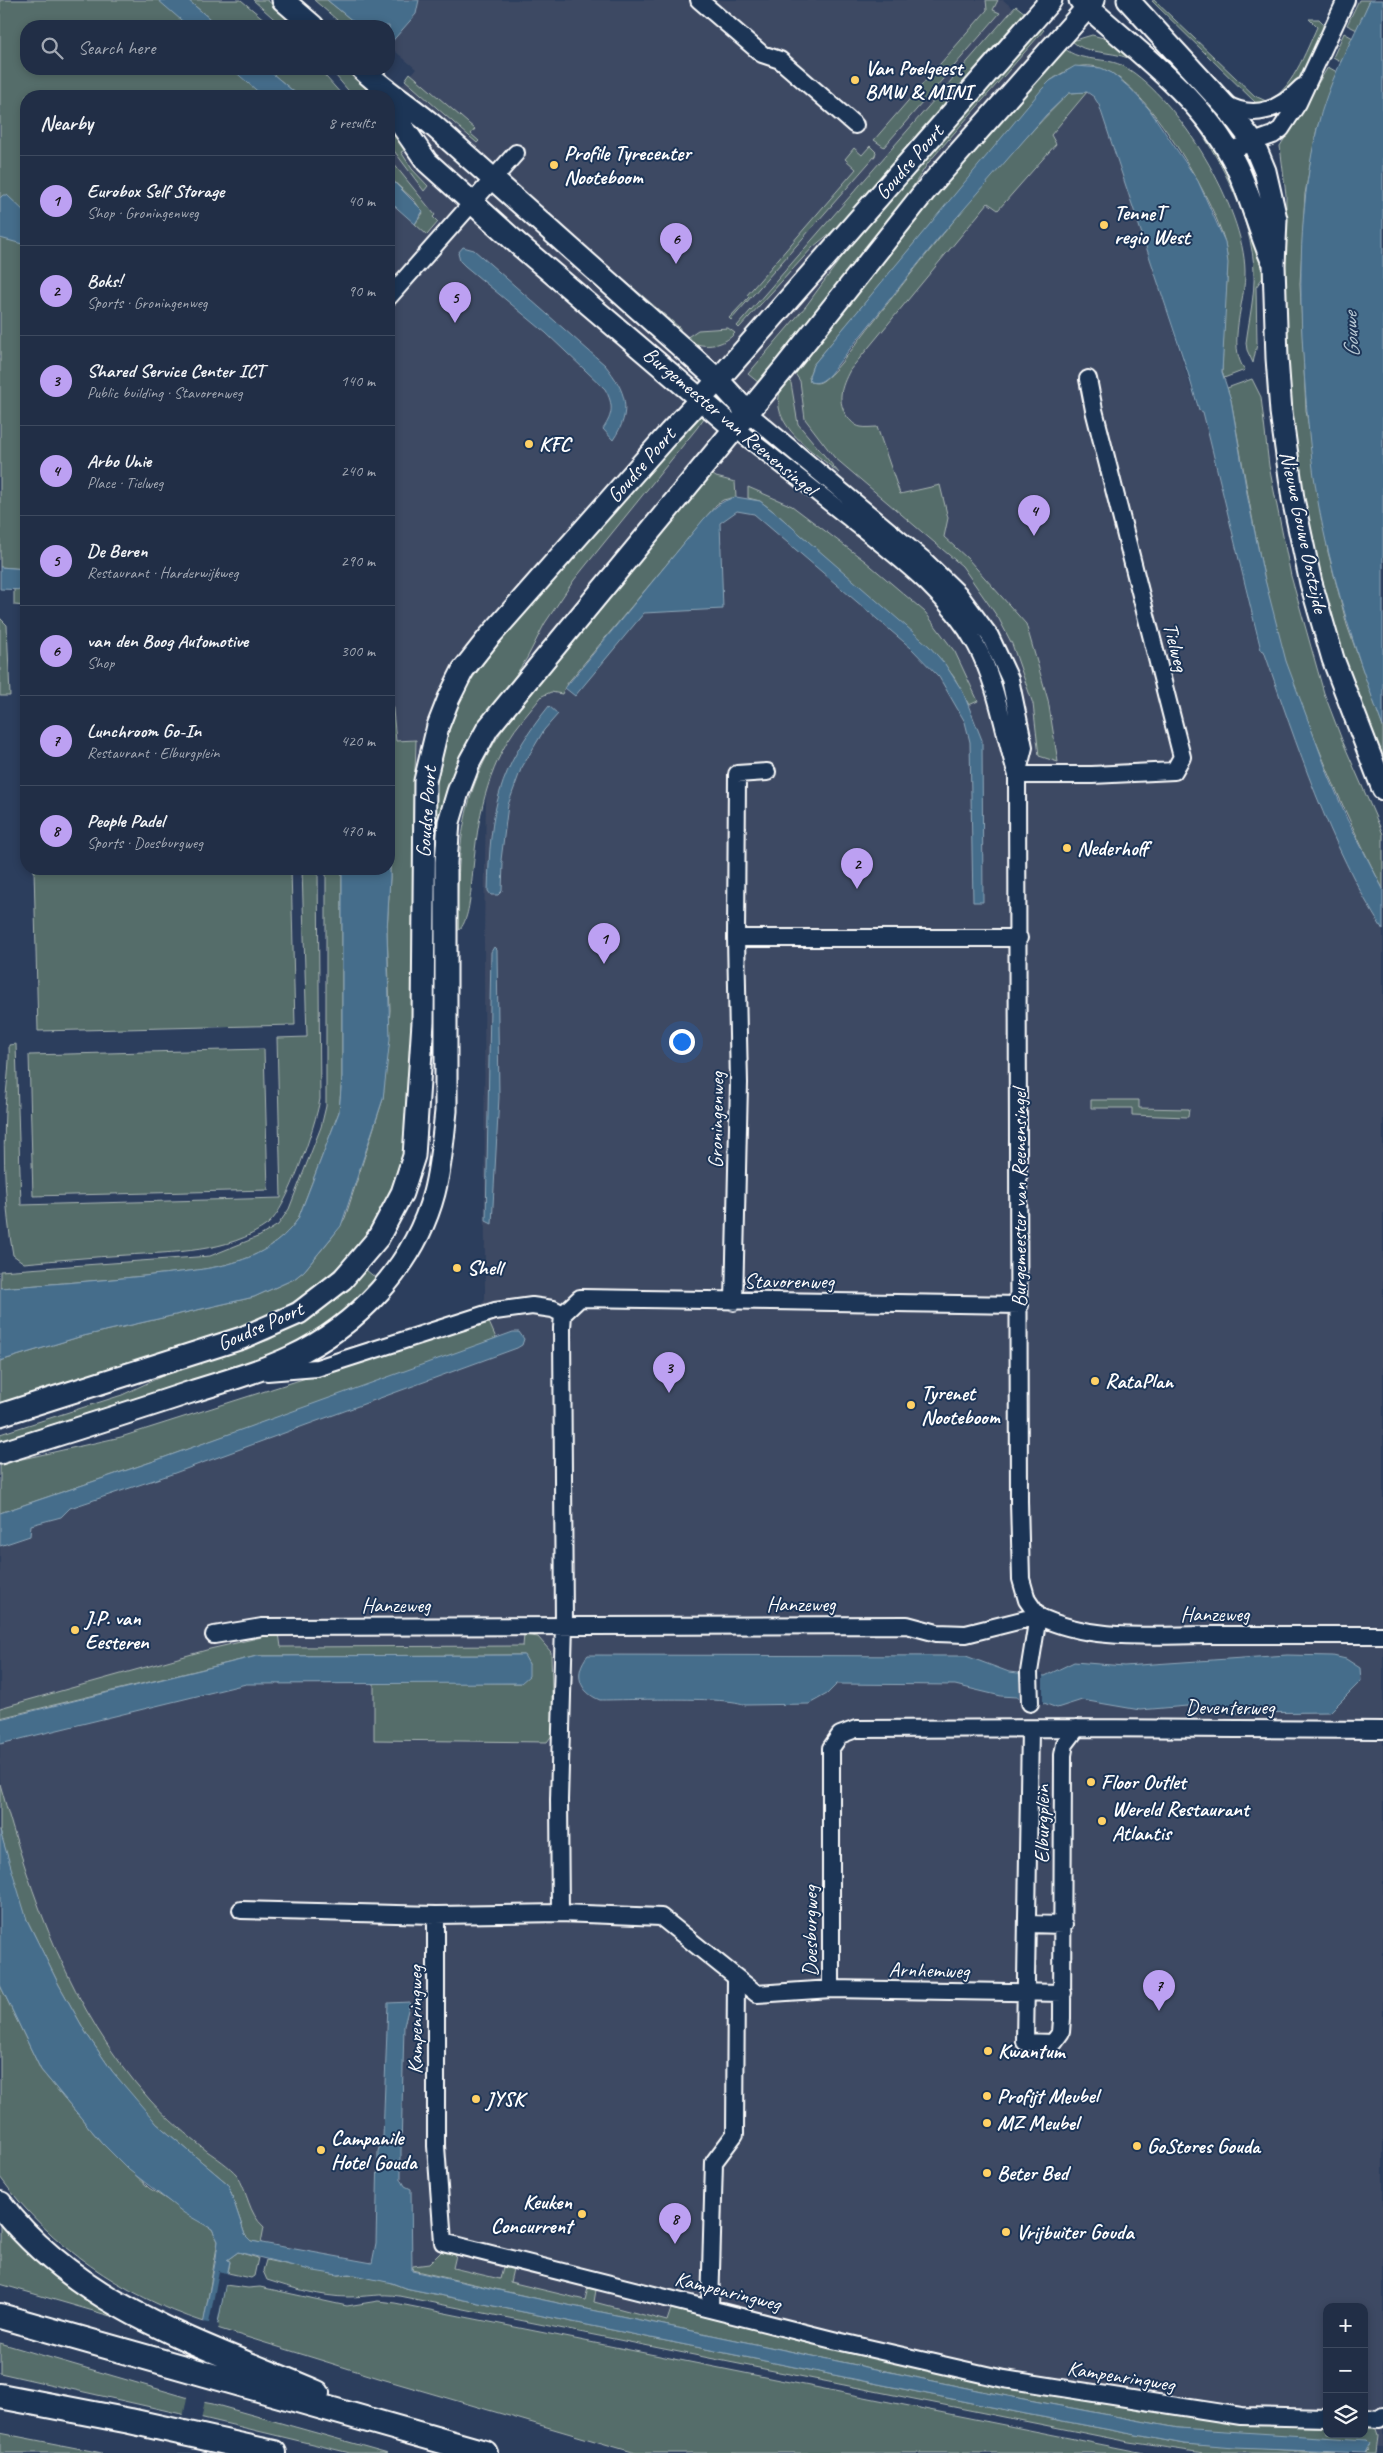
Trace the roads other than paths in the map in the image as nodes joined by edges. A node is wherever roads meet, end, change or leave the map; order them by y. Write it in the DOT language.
graph roads {
  1 [pos="283,0"];
  2 [pos="700,0"];
  3 [pos="1051,0"];
  4 [pos="1128,0"];
  5 [pos="1346,0"];
  6 [pos="1087,2"];
  7 [pos="306,20"];
  8 [pos="368,75"];
  9 [pos="1305,84"];
  10 [pos="382,90"];
  11 [pos="395,99"];
  12 [pos="1221,101"];
  13 [pos="395,110"];
  14 [pos="855,125"];
  15 [pos="1253,142"];
  16 [pos="1228,151"];
  17 [pos="516,153"];
  18 [pos="493,181"];
  19 [pos="472,202"];
  20 [pos="1274,265"];
  21 [pos="395,289"];
  22 [pos="1088,379"];
  23 [pos="718,380"];
  24 [pos="700,398"];
  25 [pos="747,412"];
  26 [pos="734,428"];
  27 [pos="768,772"];
  28 [pos="1017,775"];
  29 [pos="1383,789"];
  30 [pos="736,938"];
  31 [pos="1019,938"];
  32 [pos="734,1302"];
  33 [pos="1020,1305"];
  34 [pos="563,1314"];
  35 [pos="250,1373"];
  36 [pos="0,1414"];
  37 [pos="0,1453"];
  38 [pos="1038,1616"];
  39 [pos="564,1625"];
  40 [pos="214,1635"];
  41 [pos="1383,1635"];
  42 [pos="1030,1703"];
  43 [pos="1077,1728"];
  44 [pos="1030,1729"];
  45 [pos="1383,1730"];
  46 [pos="241,1910"];
  47 [pos="560,1913"];
  48 [pos="436,1915"];
  49 [pos="1027,1924"];
  50 [pos="1064,1925"];
  51 [pos="736,1977"];
  52 [pos="831,1989"];
  53 [pos="1026,1993"];
  54 [pos="1063,1993"];
  55 [pos="0,2204"];
  56 [pos="710,2308"];
  57 [pos="0,2316"];
  58 [pos="0,2396"];
  59 [pos="1383,2416"];
  60 [pos="1323,2418"];
  61 [pos="1368,2418"];
  62 [pos="403,2430"];
  63 [pos="274,2453"];
  64 [pos="485,2453"];
  1 -- 7 [label="main road"];
  2 -- 14 [label="street"];
  3 -- 23 [label="main road, Goudse Poort"];
  4 -- 12 [label="main road, Nieuwe Gouwe Oostzijde"];
  5 -- 9 [label="street, Nieuwe Gouwe Oostzijde"];
  6 -- 16 [label="main road, Nieuwe Gouwe Oostzijde"];
  6 -- 25 [label="main road, Goudse Poort"];
  8 -- 10 [label="main road, Burgemeester van Reenensingel"];
  9 -- 12 [label="street, Nieuwe Gouwe Oostzijde"];
  9 -- 15 [label="street, Nieuwe Gouwe Oostzijde"];
  11 -- 18 [label="main road, Burgemeester van Reenensingel"];
  12 -- 15 [label="main road, Nieuwe Gouwe Oostzijde"];
  13 -- 19 [label="main road, Burgemeester van Reenensingel"];
  15 -- 16 [label="street, Nieuwe Gouwe Oostzijde"];
  15 -- 20 [label="main road, Nieuwe Gouwe Oostzijde"];
  16 -- 20 [label="main road, Nieuwe Gouwe Oostzijde"];
  17 -- 18 [label="street"];
  18 -- 19 [label="street"];
  18 -- 23 [label="main road, Burgemeester van Reenensingel"];
  19 -- 21 [label="street"];
  19 -- 24 [label="main road, Burgemeester van Reenensingel"];
  20 -- 29 [label="main road, Nieuwe Gouwe Oostzijde"];
  22 -- 28 [label="street, Tielweg"];
  23 -- 24 [label="main road, Goudse Poort"];
  23 -- 25 [label="main road, Burgemeester van Reenensingel"];
  24 -- 26 [label="main road, Burgemeester van Reenensingel"];
  24 -- 36 [label="main road, Goudse Poort"];
  25 -- 26 [label="main road, Goudse Poort"];
  25 -- 28 [label="street, Burgemeester van Reenensingel"];
  26 -- 28 [label="street, Burgemeester van Reenensingel"];
  26 -- 35 [label="main road, Goudse Poort"];
  27 -- 30 [label="street, Groningenweg"];
  28 -- 31 [label="street, Burgemeester van Reenensingel"];
  30 -- 31 [label="street"];
  30 -- 32 [label="street, Groningenweg"];
  31 -- 33 [label="street, Burgemeester van Reenensingel"];
  32 -- 33 [label="street, Stavorenweg"];
  32 -- 34 [label="street, Stavorenweg"];
  33 -- 38 [label="street, Burgemeester van Reenensingel"];
  34 -- 35 [label="street, Goudse Poort"];
  34 -- 39 [label="street"];
  35 -- 37 [label="main road, Goudse Poort"];
  38 -- 39 [label="street, Hanzeweg"];
  38 -- 41 [label="street, Hanzeweg"];
  38 -- 42 [label="street"];
  39 -- 40 [label="street, Hanzeweg"];
  39 -- 47 [label="street"];
  43 -- 44 [label="street, Doesburgweg"];
  43 -- 45 [label="street, Deventerweg"];
  43 -- 50 [label="street, Elburgplein"];
  44 -- 49 [label="street, Elburgplein"];
  44 -- 52 [label="street, Doesburgweg"];
  46 -- 48 [label="street"];
  47 -- 48 [label="street"];
  47 -- 51 [label="street"];
  48 -- 56 [label="street, Kampenringweg"];
  49 -- 50 [label="street"];
  49 -- 53 [label="street, Elburgplein"];
  50 -- 54 [label="street, Elburgplein"];
  51 -- 52 [label="street, Doesburgweg"];
  51 -- 56 [label="street"];
  52 -- 53 [label="street, Arnhemweg"];
  53 -- 54 [label="street"];
  53 -- 54 [label="street, Elburgplein"];
  55 -- 62 [label="highway"];
  56 -- 60 [label="street, Kampenringweg"];
  57 -- 62 [label="highway"];
  58 -- 63 [label="highway"];
  59 -- 61 [label="street"];
  62 -- 64 [label="highway"];
}
